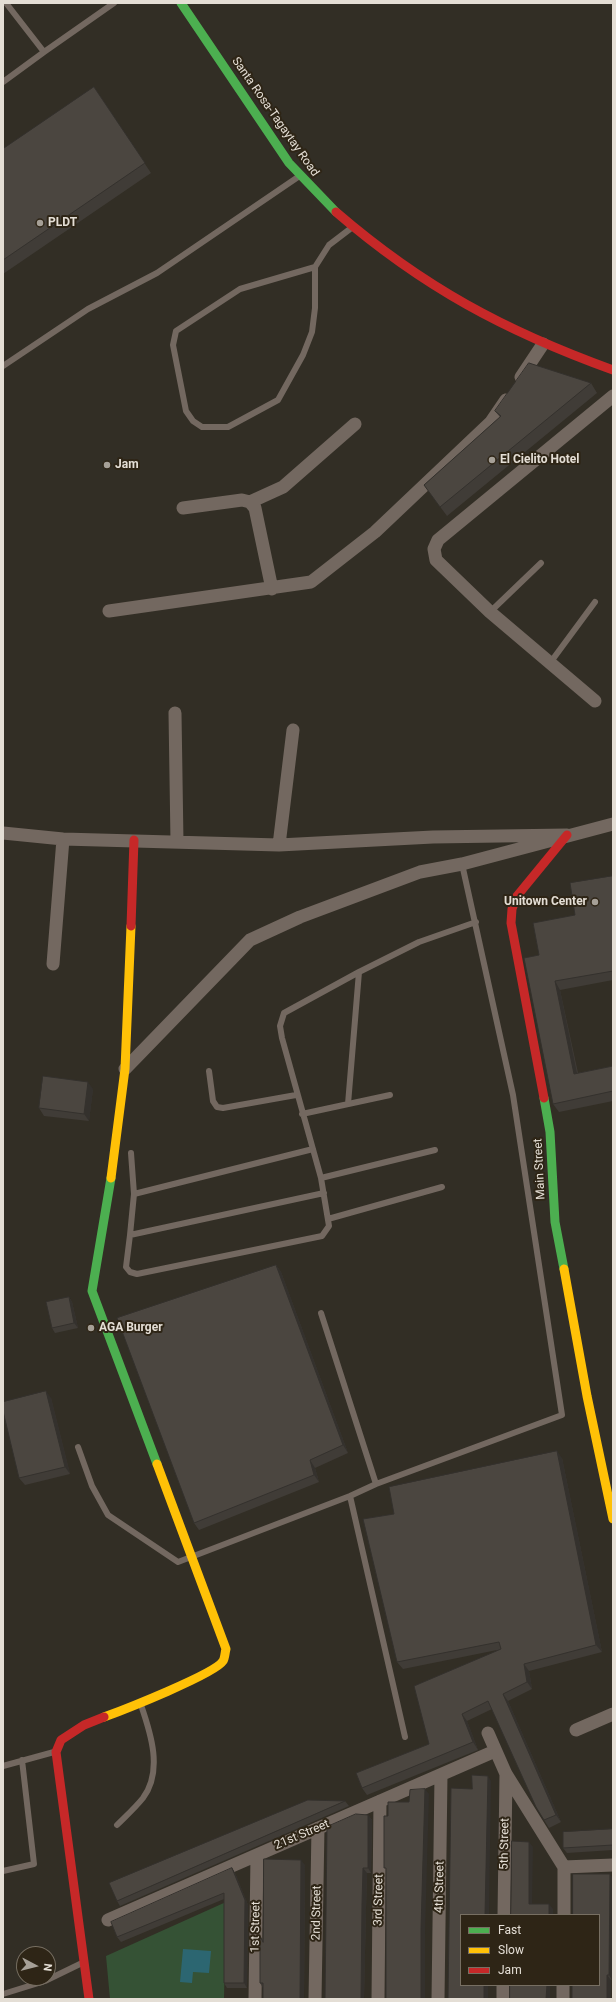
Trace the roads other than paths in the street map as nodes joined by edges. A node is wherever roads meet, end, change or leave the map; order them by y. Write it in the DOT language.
graph roads {
  1 [pos="6,3"];
  2 [pos="114,3"];
  3 [pos="181,3"];
  4 [pos="44,52"];
  5 [pos="3,82"];
  6 [pos="300,176"];
  7 [pos="352,228"];
  8 [pos="315,267"];
  9 [pos="543,344"];
  10 [pos="3,366"];
  11 [pos="613,370"];
  12 [pos="613,396"];
  13 [pos="355,424"];
  14 [pos="250,502"];
  15 [pos="183,508"];
  16 [pos="541,563"];
  17 [pos="272,589"];
  18 [pos="595,602"];
  19 [pos="109,611"];
  20 [pos="490,612"];
  21 [pos="550,663"];
  22 [pos="595,701"];
  23 [pos="175,713"];
  24 [pos="293,730"];
  25 [pos="613,824"];
  26 [pos="3,833"];
  27 [pos="567,835"];
  28 [pos="63,839"];
  29 [pos="134,840"];
  30 [pos="177,842"];
  31 [pos="279,845"];
  32 [pos="462,864"];
  33 [pos="476,922"];
  34 [pos="53,964"];
  35 [pos="359,972"];
  36 [pos="125,1069"];
  37 [pos="209,1071"];
  38 [pos="296,1095"];
  39 [pos="390,1095"];
  40 [pos="348,1104"];
  41 [pos="302,1114"];
  42 [pos="313,1149"];
  43 [pos="435,1150"];
  44 [pos="131,1153"];
  45 [pos="321,1178"];
  46 [pos="442,1187"];
  47 [pos="324,1193"];
  48 [pos="134,1194"];
  49 [pos="328,1220"];
  50 [pos="130,1235"];
  51 [pos="321,1313"];
  52 [pos="78,1447"];
  53 [pos="376,1484"];
  54 [pos="350,1496"];
  55 [pos="613,1519"];
  56 [pos="191,1556"];
  57 [pos="141,1703"];
  58 [pos="613,1714"];
  59 [pos="576,1730"];
  60 [pos="488,1733"];
  61 [pos="405,1737"];
  62 [pos="495,1751"];
  63 [pos="56,1752"];
  64 [pos="22,1760"];
  65 [pos="3,1766"];
  66 [pos="506,1774"];
  67 [pos="441,1775"];
  68 [pos="380,1801"];
  69 [pos="117,1825"];
  70 [pos="318,1828"];
  71 [pos="257,1855"];
  72 [pos="613,1865"];
  73 [pos="564,1867"];
  74 [pos="3,1871"];
  75 [pos="504,1914"];
  76 [pos="564,1914"];
  77 [pos="108,1920"];
  78 [pos="84,1962"];
  79 [pos="503,1986"];
  80 [pos="563,1986"];
  81 [pos="3,1994"];
  82 [pos="89,1999"];
  83 [pos="255,1999"];
  84 [pos="315,1999"];
  85 [pos="378,1999"];
  86 [pos="438,1999"];
  87 [pos="503,1999"];
  88 [pos="563,1999"];
  1 -- 4 [label="lane"];
  2 -- 4 [label="lane"];
  3 -- 6 [label="street, Santa Rosa-Tagaytay Road"];
  4 -- 5 [label="lane"];
  6 -- 7 [label="street, Santa Rosa-Tagaytay Road"];
  6 -- 10 [label="lane"];
  7 -- 8 [label="lane"];
  7 -- 9 [label="street, Santa Rosa-Tagaytay Road"];
  8 -- 8 [label="lane"];
  9 -- 11 [label="street, Santa Rosa-Tagaytay Road"];
  9 -- 17 [label="street"];
  12 -- 20 [label="street"];
  13 -- 14 [label="street"];
  14 -- 15 [label="street"];
  14 -- 17 [label="street"];
  16 -- 20 [label="lane"];
  17 -- 19 [label="street"];
  18 -- 21 [label="lane"];
  20 -- 21 [label="street"];
  21 -- 22 [label="street"];
  23 -- 30 [label="street"];
  24 -- 31 [label="street"];
  25 -- 27 [label="street"];
  26 -- 28 [label="street"];
  27 -- 31 [label="street"];
  27 -- 32 [label="street"];
  27 -- 55 [label="street, Main Street"];
  28 -- 29 [label="street"];
  28 -- 34 [label="street"];
  29 -- 30 [label="street"];
  29 -- 36 [label="street"];
  30 -- 31 [label="street"];
  32 -- 33 [label="lane"];
  32 -- 36 [label="street"];
  33 -- 35 [label="lane"];
  33 -- 53 [label="lane"];
  35 -- 38 [label="lane"];
  35 -- 40 [label="lane"];
  36 -- 56 [label="street"];
  37 -- 38 [label="lane"];
  38 -- 41 [label="lane"];
  39 -- 40 [label="lane"];
  40 -- 41 [label="lane"];
  41 -- 42 [label="lane"];
  42 -- 45 [label="lane"];
  42 -- 48 [label="lane"];
  43 -- 45 [label="lane"];
  44 -- 48 [label="lane"];
  45 -- 47 [label="lane"];
  46 -- 49 [label="lane"];
  47 -- 49 [label="lane"];
  47 -- 50 [label="lane"];
  48 -- 50 [label="lane"];
  49 -- 50 [label="lane"];
  51 -- 53 [label="lane"];
  52 -- 56 [label="lane"];
  53 -- 54 [label="lane"];
  54 -- 56 [label="lane"];
  54 -- 61 [label="lane"];
  56 -- 57 [label="street"];
  57 -- 63 [label="street"];
  57 -- 69 [label="lane"];
  58 -- 59 [label="street"];
  60 -- 62 [label="street"];
  62 -- 66 [label="street"];
  62 -- 67 [label="street, 21st Street"];
  63 -- 64 [label="lane"];
  63 -- 78 [label="street"];
  64 -- 65 [label="lane"];
  64 -- 74 [label="lane"];
  66 -- 73 [label="street"];
  66 -- 75 [label="street, 5th Street"];
  67 -- 68 [label="street, 21st Street"];
  67 -- 86 [label="street, 4th Street"];
  68 -- 70 [label="street, 21st Street"];
  68 -- 85 [label="street, 3rd Street"];
  70 -- 71 [label="street, 21st Street"];
  70 -- 84 [label="street, 2nd Street"];
  71 -- 77 [label="street, 21st Street"];
  71 -- 83 [label="street, 1st Street"];
  72 -- 73 [label="street"];
  73 -- 76 [label="street"];
  78 -- 81 [label="lane"];
  78 -- 82 [label="street"];
  79 -- 87 [label="street"];
  80 -- 88 [label="street"];
}
